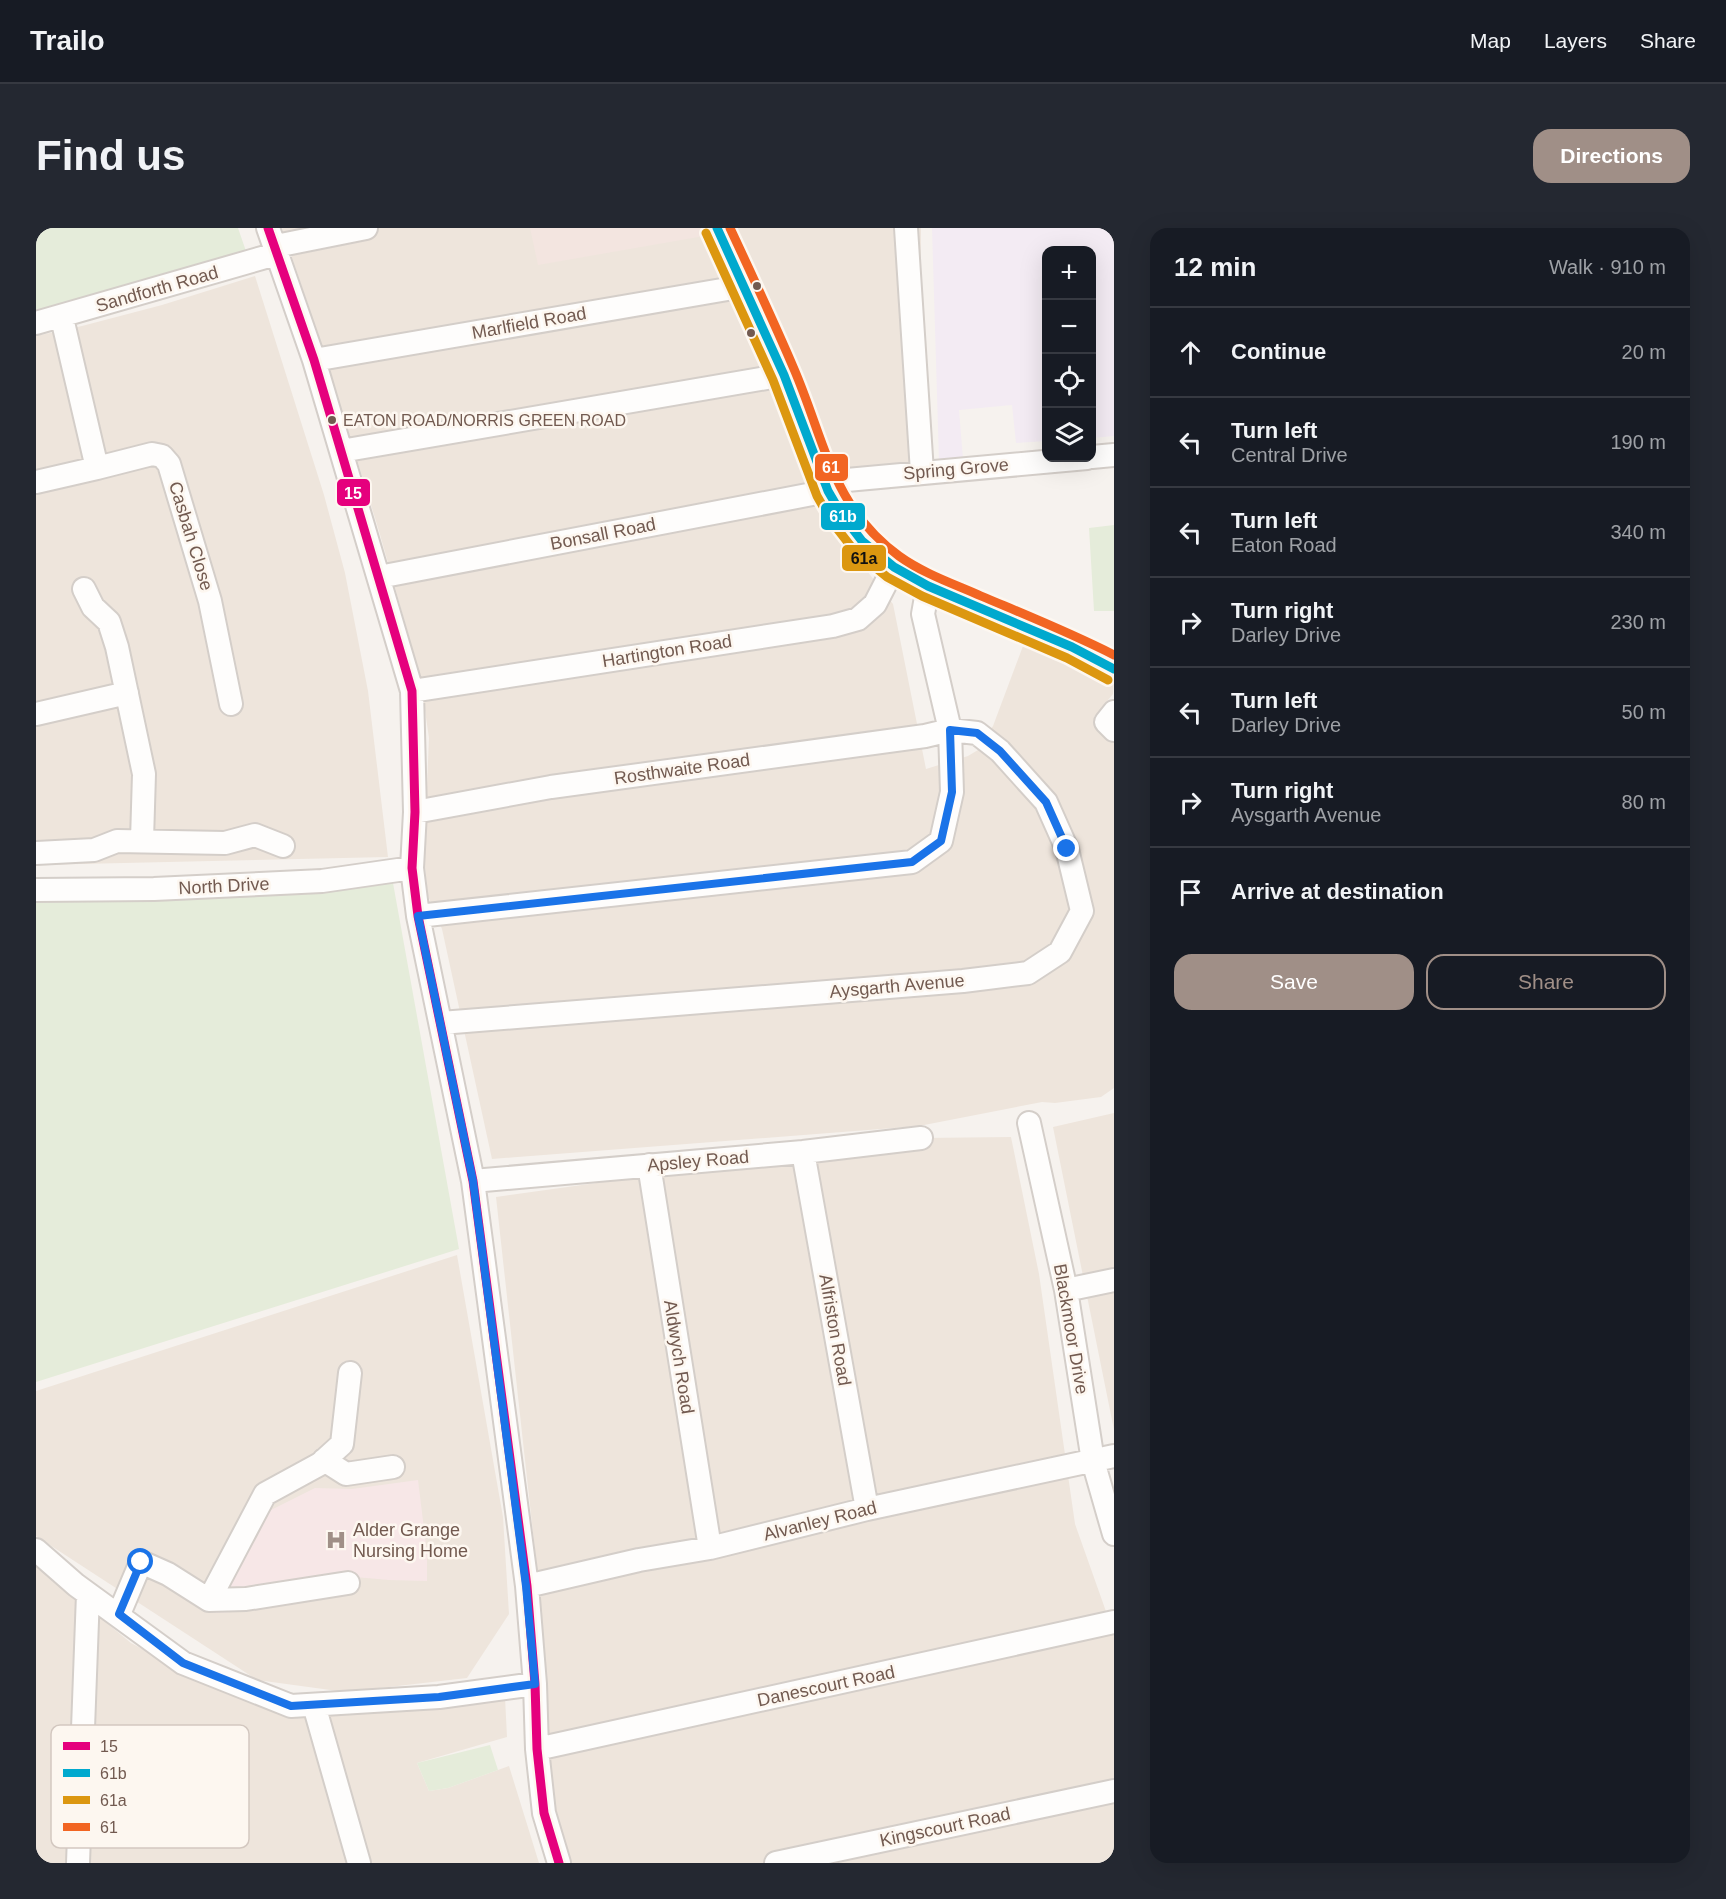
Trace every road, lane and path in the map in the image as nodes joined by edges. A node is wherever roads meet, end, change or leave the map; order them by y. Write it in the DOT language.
graph roads {
  1 [pos="268,228"];
  2 [pos="366,228"];
  3 [pos="717,228"];
  4 [pos="906,228"];
  5 [pos="275,249"];
  6 [pos="745,286"];
  7 [pos="62,318"];
  8 [pos="36,323"];
  9 [pos="314,360"];
  10 [pos="784,375"];
  11 [pos="341,451"];
  12 [pos="1114,455"];
  13 [pos="1096,457"];
  14 [pos="1042,462"];
  15 [pos="97,468"];
  16 [pos="922,472"];
  17 [pos="36,482"];
  18 [pos="826,487"];
  19 [pos="894,567"];
  20 [pos="379,577"];
  21 [pos="928,586"];
  22 [pos="84,589"];
  23 [pos="1114,669"];
  24 [pos="125,686"];
  25 [pos="412,690"];
  26 [pos="222,693"];
  27 [pos="1114,712"];
  28 [pos="36,714"];
  29 [pos="950,730"];
  30 [pos="1114,730"];
  31 [pos="415,812"];
  32 [pos="142,840"];
  33 [pos="283,846"];
  34 [pos="36,853"];
  35 [pos="412,868"];
  36 [pos="36,890"];
  37 [pos="418,916"];
  38 [pos="441,1023"];
  39 [pos="1029,1123"];
  40 [pos="921,1138"];
  41 [pos="803,1152"];
  42 [pos="649,1165"];
  43 [pos="473,1181"];
  44 [pos="1114,1280"];
  45 [pos="1066,1290"];
  46 [pos="350,1373"];
  47 [pos="1103,1458"];
  48 [pos="324,1460"];
  49 [pos="393,1467"];
  50 [pos="867,1509"];
  51 [pos="1114,1534"];
  52 [pos="710,1548"];
  53 [pos="36,1550"];
  54 [pos="348,1583"];
  55 [pos="526,1586"];
  56 [pos="88,1594"];
  57 [pos="209,1600"];
  58 [pos="119,1614"];
  59 [pos="1114,1622"];
  60 [pos="535,1684"];
  61 [pos="314,1705"];
  62 [pos="83,1725"];
  63 [pos="537,1749"];
  64 [pos="1114,1791"];
  65 [pos="79,1848"];
  66 [pos="78,1863"];
  67 [pos="359,1863"];
  68 [pos="559,1863"];
  69 [pos="776,1863"];
  1 -- 5 [label="street"];
  2 -- 5 [label="street, Sandforth Road"];
  3 -- 6 [label="street"];
  4 -- 16 [label="street"];
  5 -- 7 [label="street, Sandforth Road"];
  5 -- 9 [label="street"];
  6 -- 9 [label="street, Marlfield Road"];
  6 -- 10 [label="street"];
  7 -- 8 [label="street, Sandforth Road"];
  7 -- 15 [label="street"];
  9 -- 11 [label="street"];
  10 -- 11 [label="street"];
  10 -- 18 [label="street"];
  11 -- 20 [label="street"];
  12 -- 13 [label="street"];
  14 -- 16 [label="street, Spring Grove"];
  15 -- 17 [label="street, Casbah Close"];
  15 -- 26 [label="street, Casbah Close"];
  16 -- 18 [label="street, Spring Grove"];
  18 -- 19 [label="street"];
  18 -- 20 [label="street, Bonsall Road"];
  19 -- 21 [label="street"];
  19 -- 25 [label="street, Hartington Road"];
  20 -- 25 [label="street"];
  21 -- 23 [label="street"];
  21 -- 29 [label="street"];
  22 -- 24 [label="street"];
  24 -- 28 [label="street"];
  24 -- 32 [label="street"];
  25 -- 31 [label="street"];
  27 -- 30 [label="street"];
  29 -- 31 [label="street, Rosthwaite Road"];
  29 -- 37 [label="street"];
  29 -- 38 [label="street, Aysgarth Avenue"];
  31 -- 35 [label="street"];
  32 -- 33 [label="street"];
  32 -- 34 [label="street"];
  35 -- 36 [label="street, North Drive"];
  35 -- 37 [label="street"];
  37 -- 38 [label="street"];
  38 -- 43 [label="street"];
  39 -- 45 [label="street, Blackmoor Drive"];
  40 -- 41 [label="street, Apsley Road"];
  41 -- 42 [label="street, Apsley Road"];
  41 -- 50 [label="street, Alfriston Road"];
  42 -- 43 [label="street, Apsley Road"];
  42 -- 52 [label="street, Aldwych Road"];
  43 -- 55 [label="street"];
  44 -- 45 [label="street"];
  45 -- 47 [label="street, Blackmoor Drive"];
  46 -- 48 [label="street"];
  47 -- 50 [label="street, Alvanley Road"];
  47 -- 51 [label="street, Blackmoor Drive"];
  48 -- 49 [label="street"];
  48 -- 57 [label="street"];
  50 -- 52 [label="street, Alvanley Road"];
  52 -- 55 [label="street, Alvanley Road"];
  53 -- 56 [label="street"];
  54 -- 57 [label="street"];
  55 -- 60 [label="street"];
  56 -- 58 [label="street"];
  56 -- 62 [label="street"];
  57 -- 58 [label="street"];
  58 -- 61 [label="street"];
  59 -- 63 [label="street, Danescourt Road"];
  60 -- 61 [label="street"];
  60 -- 63 [label="street"];
  61 -- 67 [label="street"];
  63 -- 68 [label="street"];
  64 -- 69 [label="street, Kingscourt Road"];
  65 -- 66 [label="street"];
}
